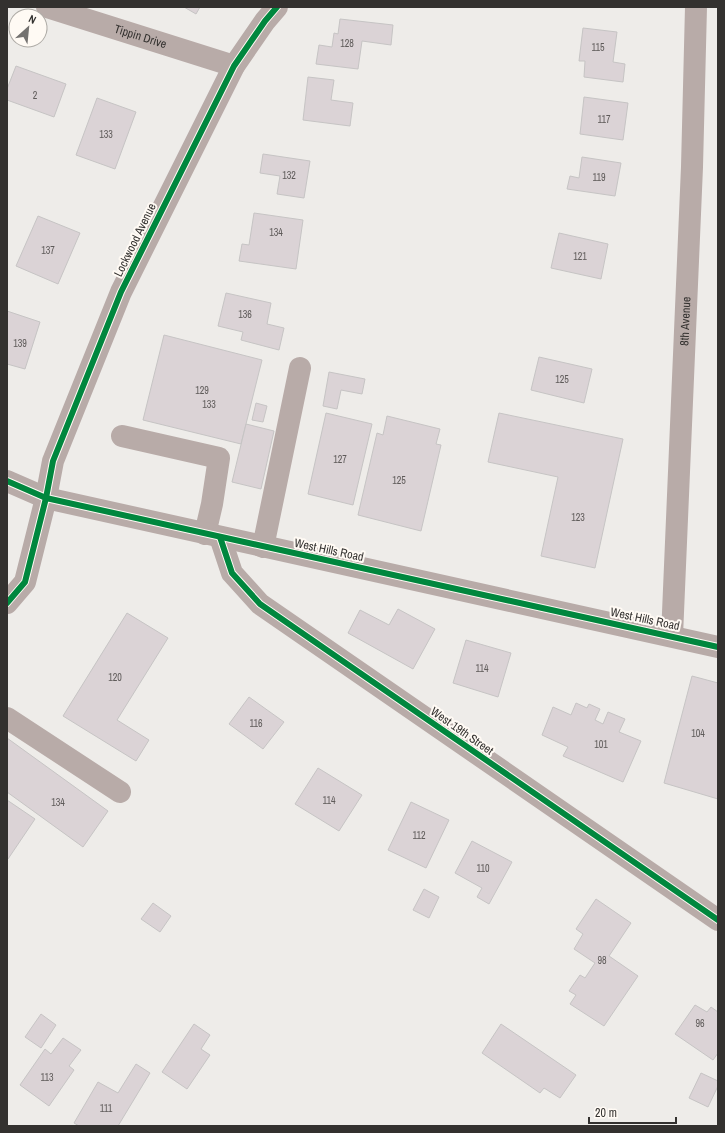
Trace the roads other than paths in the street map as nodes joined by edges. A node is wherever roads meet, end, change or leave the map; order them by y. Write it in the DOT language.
graph roads {
  1 [pos="47,7"];
  2 [pos="277,7"];
  3 [pos="696,7"];
  4 [pos="234,66"];
  5 [pos="300,368"];
  6 [pos="122,436"];
  7 [pos="7,481"];
  8 [pos="46,498"];
  9 [pos="212,536"];
  10 [pos="264,547"];
  11 [pos="7,603"];
  12 [pos="672,636"];
  13 [pos="718,647"];
  14 [pos="7,718"];
  15 [pos="120,792"];
  16 [pos="718,920"];
  1 -- 4 [label="street, Tippin Drive"];
  2 -- 4 [label="street, Lockwood Avenue"];
  3 -- 12 [label="street, 8th Avenue"];
  4 -- 8 [label="street, Lockwood Avenue"];
  5 -- 10 [label="street"];
  6 -- 9 [label="street"];
  7 -- 8 [label="street"];
  8 -- 9 [label="street, West Hills Road"];
  8 -- 11 [label="street"];
  9 -- 10 [label="street, West Hills Road"];
  9 -- 16 [label="street, West 19th Street"];
  10 -- 12 [label="street, West Hills Road"];
  12 -- 13 [label="street, West Hills Road"];
  14 -- 15 [label="street"];
}
